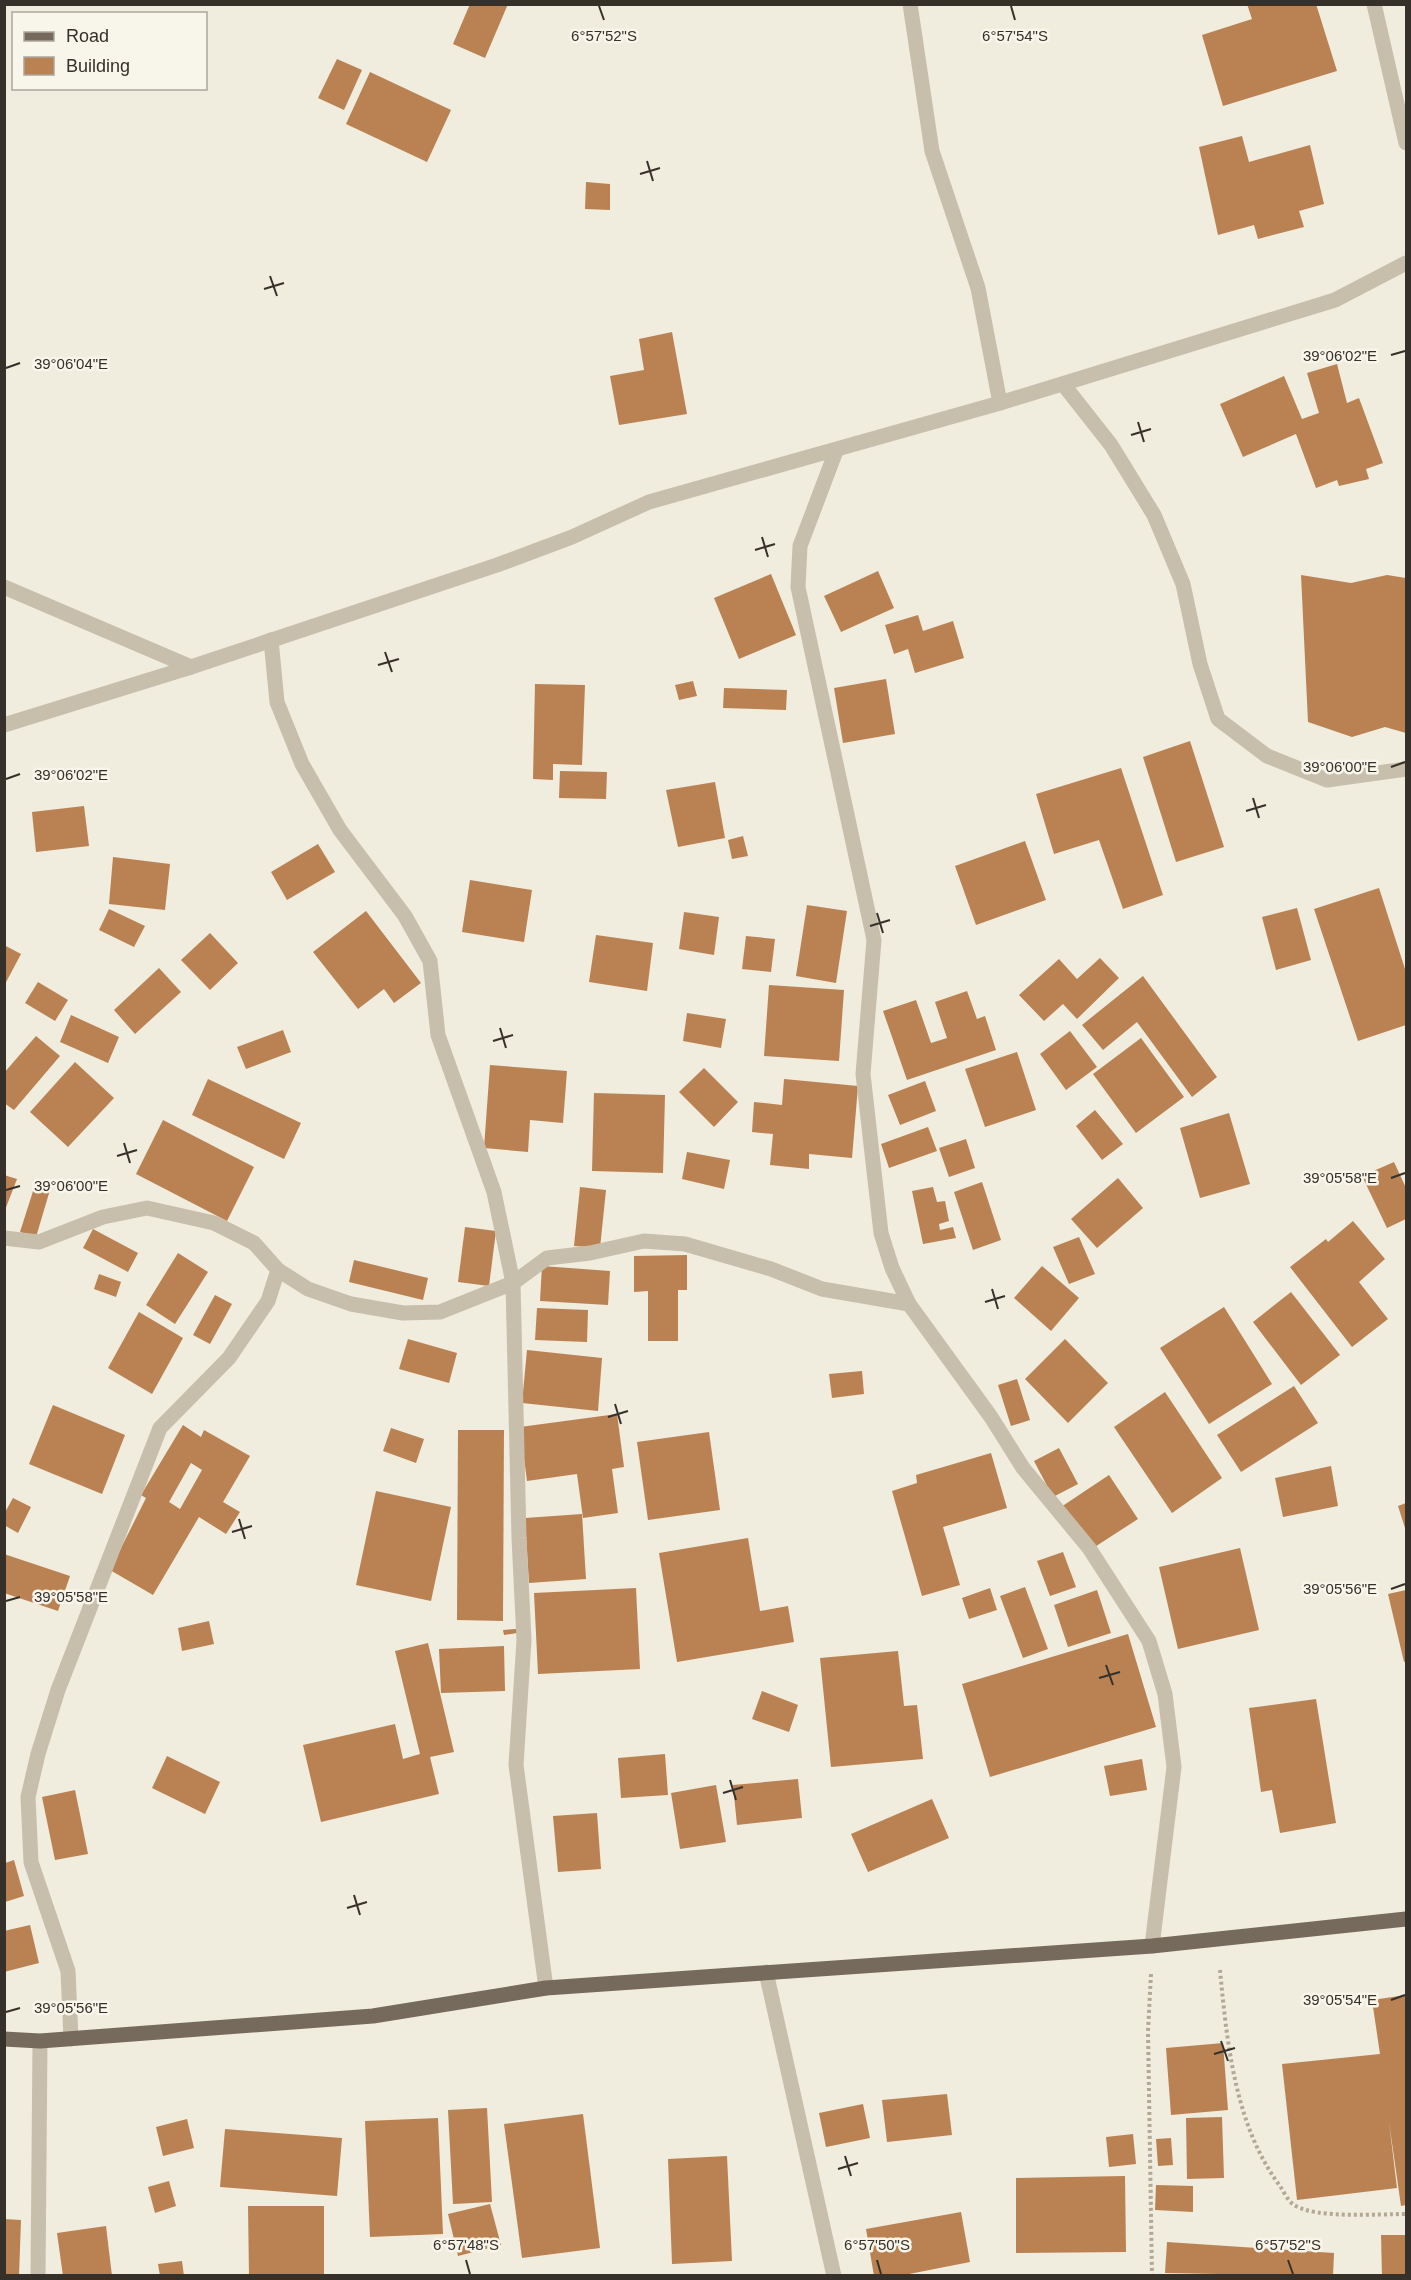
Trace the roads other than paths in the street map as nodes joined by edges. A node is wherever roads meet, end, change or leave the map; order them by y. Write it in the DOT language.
graph roads {
  1 [pos="910,4"];
  2 [pos="1374,4"];
  3 [pos="1407,143"];
  4 [pos="1407,263"];
  5 [pos="1063,384"];
  6 [pos="1000,403"];
  7 [pos="836,452"];
  8 [pos="4,587"];
  9 [pos="271,640"];
  10 [pos="191,667"];
  11 [pos="4,725"];
  12 [pos="1407,769"];
  13 [pos="4,1238"];
  14 [pos="278,1270"];
  15 [pos="513,1283"];
  16 [pos="909,1304"];
  17 [pos="1407,1919"];
  18 [pos="1152,1946"];
  19 [pos="766,1972"];
  20 [pos="546,1988"];
  21 [pos="4,2039"];
  22 [pos="71,2039"];
  23 [pos="40,2041"];
  24 [pos="38,2276"];
  25 [pos="834,2276"];
  1 -- 6 [label="street"];
  2 -- 3 [label="street"];
  4 -- 5 [label="street"];
  5 -- 6 [label="street"];
  5 -- 12 [label="street"];
  6 -- 7 [label="street"];
  7 -- 9 [label="street"];
  7 -- 16 [label="street"];
  8 -- 10 [label="street"];
  9 -- 10 [label="street"];
  9 -- 15 [label="street"];
  10 -- 11 [label="street"];
  13 -- 14 [label="street"];
  14 -- 15 [label="street"];
  14 -- 22 [label="street"];
  15 -- 16 [label="street"];
  15 -- 20 [label="street"];
  16 -- 18 [label="street"];
  17 -- 18 [label="main road"];
  18 -- 19 [label="main road"];
  19 -- 20 [label="main road"];
  19 -- 25 [label="street"];
  20 -- 22 [label="main road"];
  21 -- 23 [label="main road"];
  22 -- 23 [label="main road"];
  23 -- 24 [label="street"];
}
